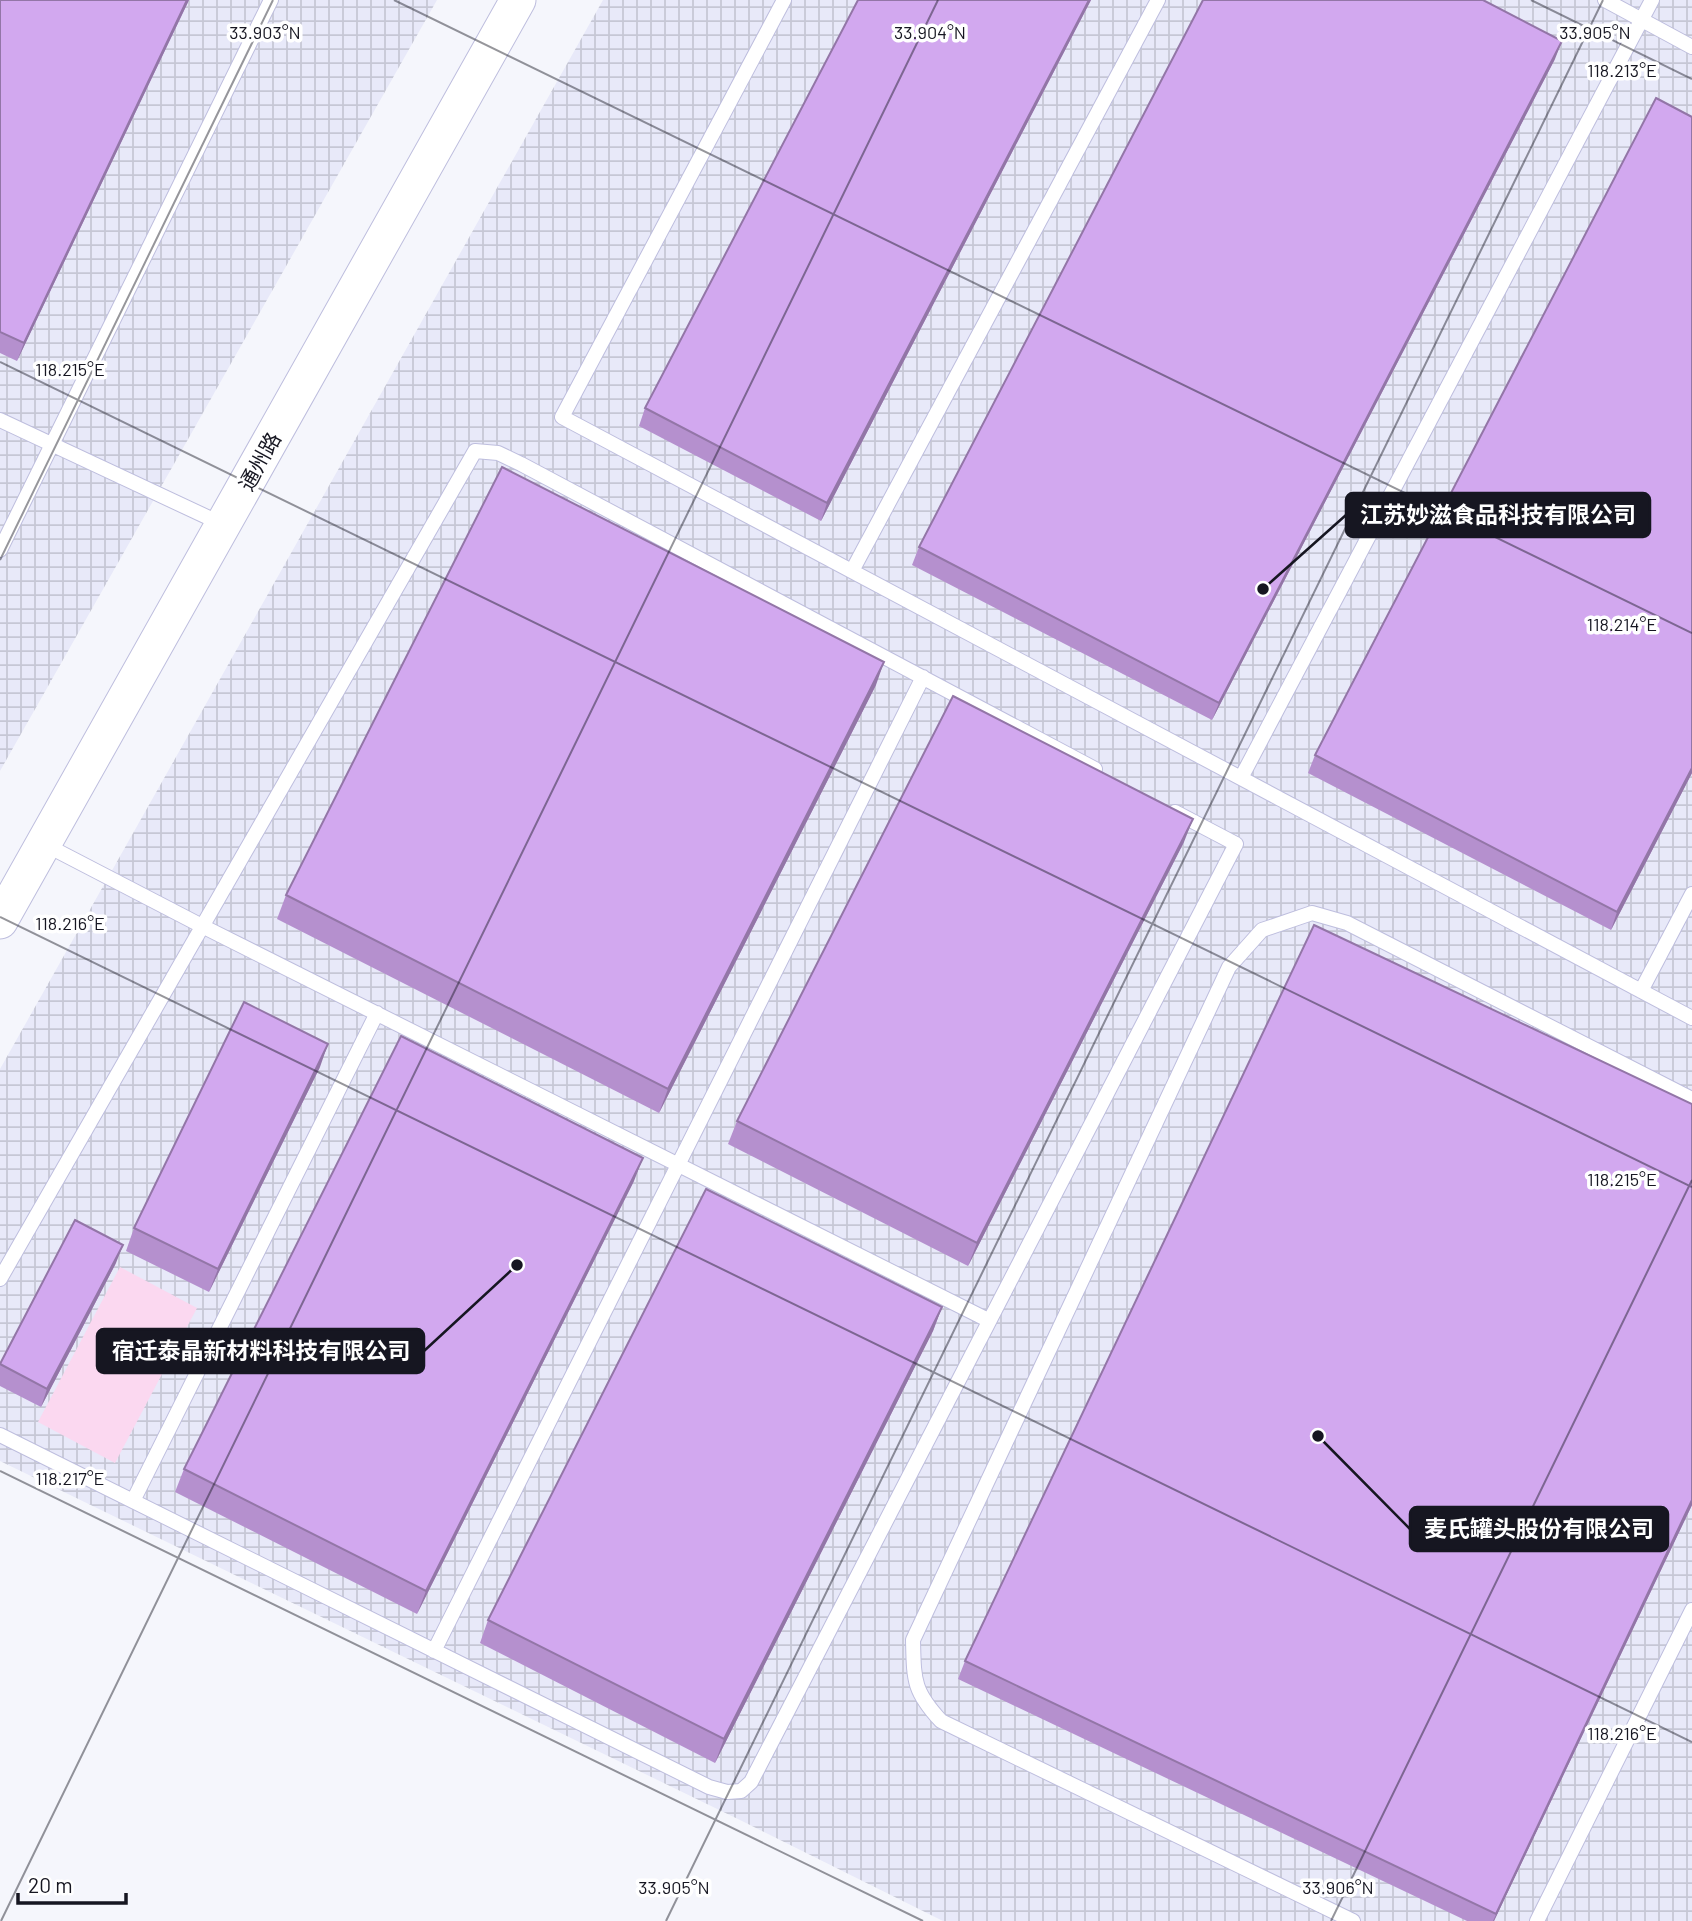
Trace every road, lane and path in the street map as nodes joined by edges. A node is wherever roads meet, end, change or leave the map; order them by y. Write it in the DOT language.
graph roads {
  1 [pos="271,0"];
  2 [pos="518,0"];
  3 [pos="784,0"];
  4 [pos="1158,0"];
  5 [pos="1605,0"];
  6 [pos="1652,0"];
  7 [pos="1642,20"];
  8 [pos="1692,47"];
  9 [pos="0,420"];
  10 [pos="52,445"];
  11 [pos="223,524"];
  12 [pos="0,551"];
  13 [pos="852,571"];
  14 [pos="923,677"];
  15 [pos="1103,774"];
  16 [pos="1241,778"];
  17 [pos="1163,806"];
  18 [pos="44,844"];
  19 [pos="1692,894"];
  20 [pos="0,921"];
  21 [pos="202,926"];
  22 [pos="1641,991"];
  23 [pos="377,1013"];
  24 [pos="1692,1018"];
  25 [pos="1692,1099"];
  26 [pos="678,1165"];
  27 [pos="0,1279"];
  28 [pos="988,1320"];
  29 [pos="0,1435"];
  30 [pos="133,1501"];
  31 [pos="1692,1610"];
  32 [pos="1687,1635"];
  33 [pos="434,1650"];
  34 [pos="1353,1921"];
  35 [pos="1537,1921"];
  1 -- 10 [label="lane"];
  2 -- 11 [label="street, 通州路"];
  3 -- 13 [label="lane"];
  4 -- 13 [label="lane"];
  5 -- 7 [label="lane"];
  6 -- 7 [label="lane"];
  7 -- 8 [label="lane"];
  7 -- 16 [label="lane"];
  9 -- 10 [label="lane"];
  10 -- 11 [label="lane"];
  10 -- 12 [label="lane"];
  11 -- 18 [label="street, 通州路"];
  13 -- 16 [label="lane"];
  14 -- 15 [label="lane"];
  14 -- 21 [label="lane"];
  14 -- 26 [label="lane"];
  16 -- 22 [label="lane"];
  17 -- 28 [label="lane"];
  18 -- 20 [label="street, 通州路"];
  18 -- 21 [label="lane"];
  19 -- 22 [label="lane"];
  21 -- 23 [label="lane"];
  21 -- 27 [label="lane"];
  22 -- 24 [label="lane"];
  23 -- 26 [label="lane"];
  23 -- 30 [label="lane"];
  25 -- 34 [label="lane"];
  26 -- 28 [label="lane"];
  26 -- 33 [label="lane"];
  28 -- 33 [label="lane"];
  29 -- 30 [label="lane"];
  30 -- 33 [label="lane"];
  31 -- 32 [label="lane"];
  32 -- 35 [label="lane"];
}
